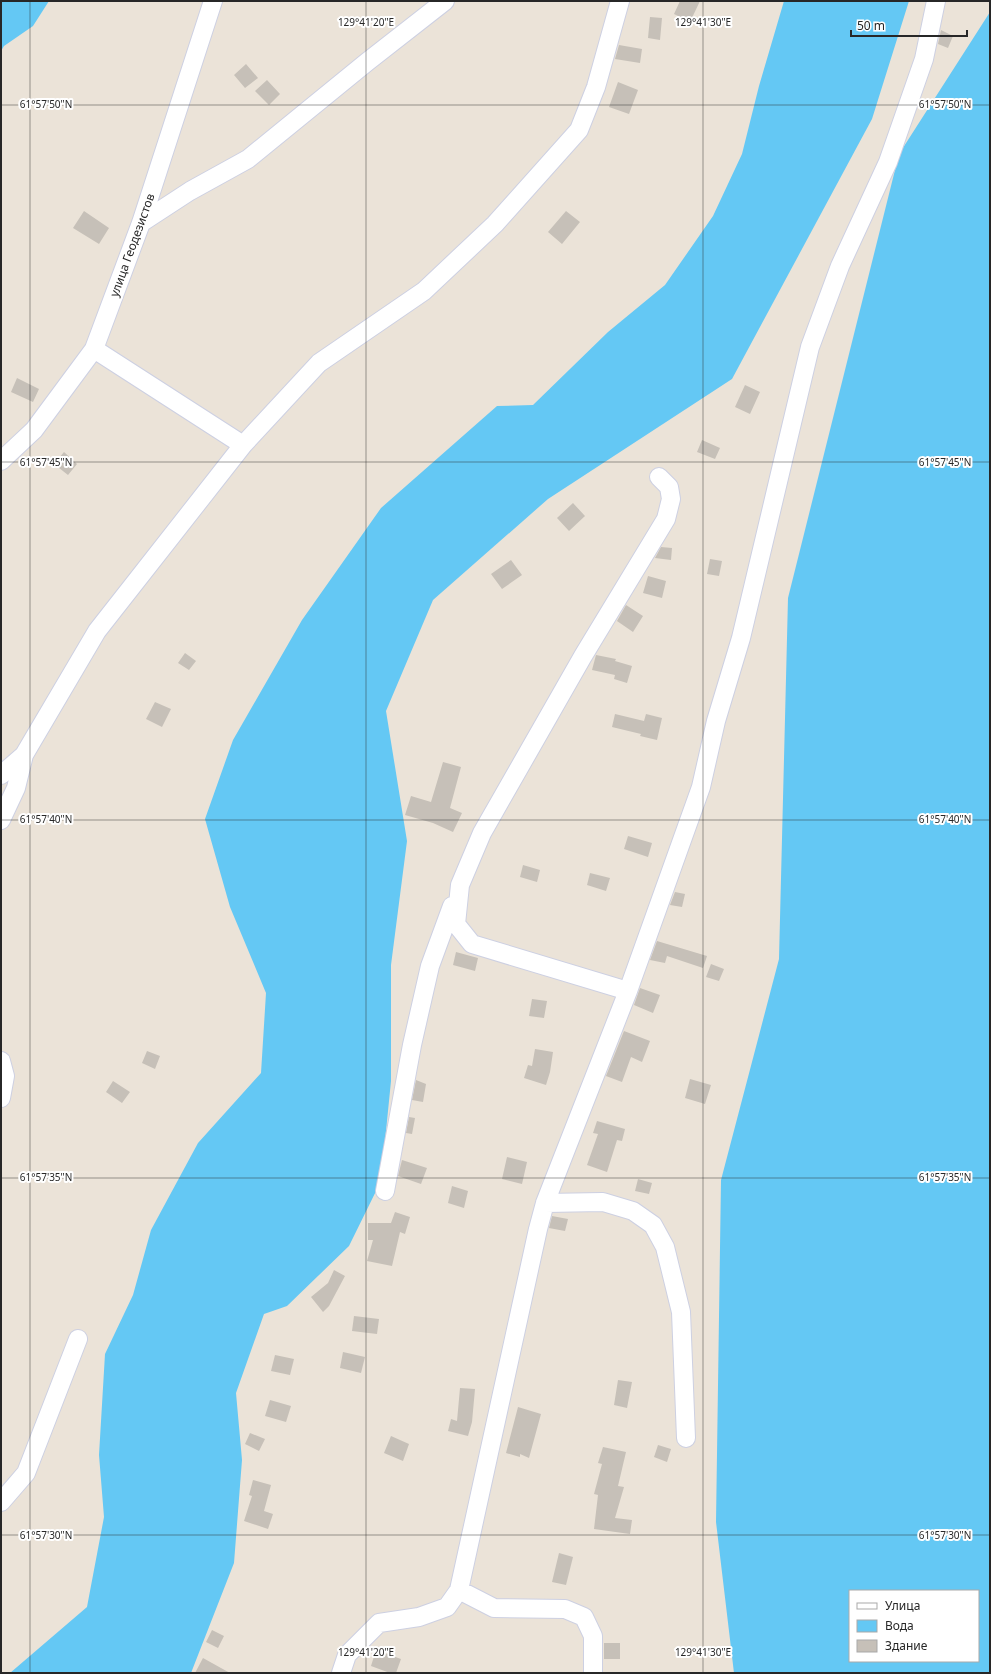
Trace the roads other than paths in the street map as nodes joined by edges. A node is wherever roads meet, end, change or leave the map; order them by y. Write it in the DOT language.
graph roads {
  1 [pos="213,1"];
  2 [pos="445,1"];
  3 [pos="620,1"];
  4 [pos="936,1"];
  5 [pos="141,223"];
  6 [pos="94,349"];
  7 [pos="243,445"];
  8 [pos="1,461"];
  9 [pos="659,477"];
  10 [pos="24,754"];
  11 [pos="1,775"];
  12 [pos="1,820"];
  13 [pos="460,885"];
  14 [pos="628,991"];
  15 [pos="1,1061"];
  16 [pos="1,1098"];
  17 [pos="385,1191"];
  18 [pos="546,1203"];
  19 [pos="78,1339"];
  20 [pos="686,1438"];
  21 [pos="1,1502"];
  22 [pos="459,1590"];
  23 [pos="341,1673"];
  24 [pos="593,1673"];
  1 -- 5 [label="street, улица Геодезистов"];
  2 -- 5 [label="street"];
  3 -- 7 [label="street"];
  4 -- 14 [label="street"];
  5 -- 6 [label="street, улица Геодезистов"];
  6 -- 7 [label="street"];
  6 -- 8 [label="street, улица Геодезистов"];
  7 -- 10 [label="street"];
  9 -- 13 [label="street"];
  10 -- 11 [label="street"];
  10 -- 12 [label="street"];
  13 -- 14 [label="street"];
  13 -- 17 [label="street"];
  14 -- 18 [label="street"];
  15 -- 16 [label="street"];
  18 -- 20 [label="street"];
  18 -- 22 [label="street"];
  19 -- 21 [label="street"];
  22 -- 23 [label="street"];
  22 -- 24 [label="street"];
}
